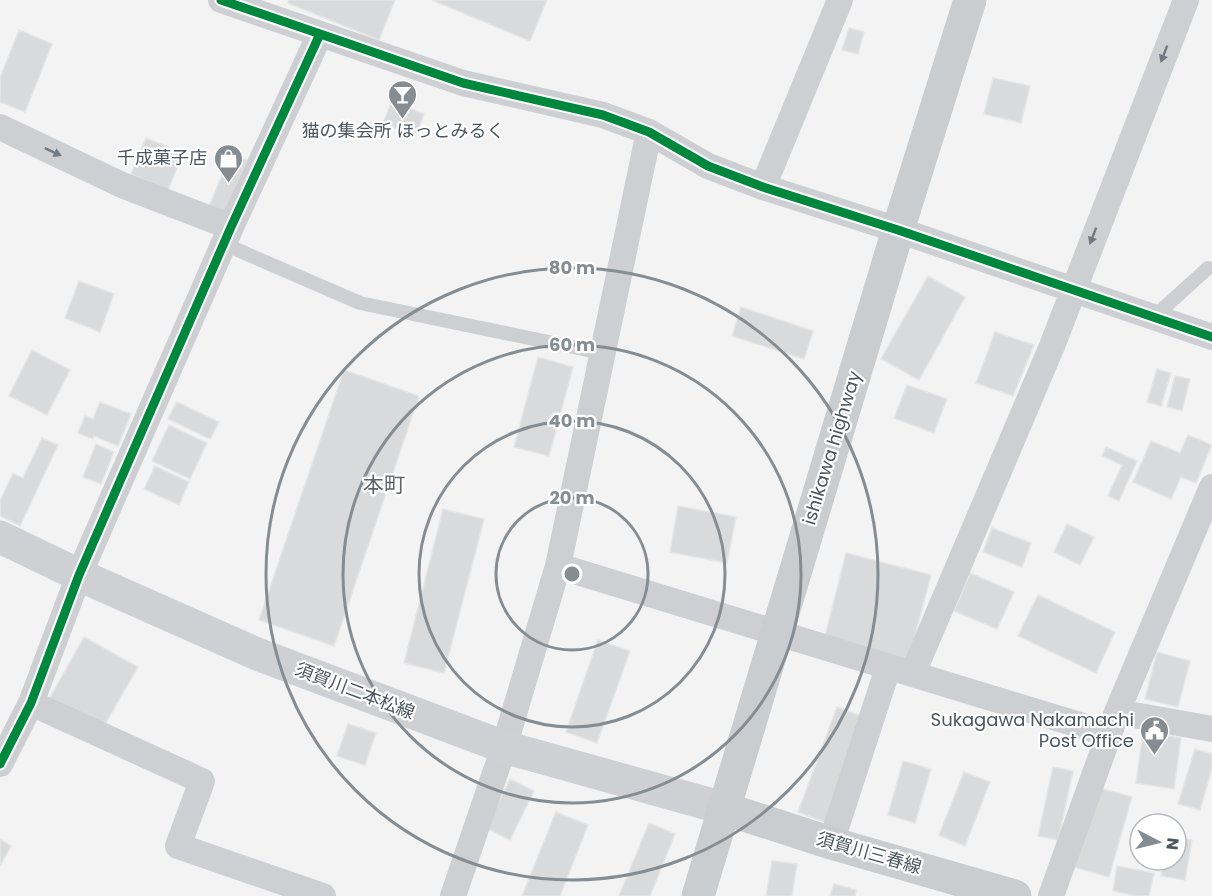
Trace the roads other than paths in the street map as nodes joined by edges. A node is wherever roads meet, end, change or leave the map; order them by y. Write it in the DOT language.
graph roads {
  1 [pos="221,0"];
  2 [pos="840,0"];
  3 [pos="970,0"];
  4 [pos="1186,0"];
  5 [pos="320,34"];
  6 [pos="0,127"];
  7 [pos="649,132"];
  8 [pos="763,187"];
  9 [pos="898,230"];
  10 [pos="227,235"];
  11 [pos="1208,268"];
  12 [pos="1072,291"];
  13 [pos="1155,316"];
  14 [pos="1212,337"];
  15 [pos="602,353"];
  16 [pos="1212,487"];
  17 [pos="0,537"];
  18 [pos="558,566"];
  19 [pos="79,575"];
  20 [pos="777,633"];
  21 [pos="888,668"];
  22 [pos="913,673"];
  23 [pos="32,704"];
  24 [pos="1113,723"];
  25 [pos="1212,729"];
  26 [pos="504,747"];
  27 [pos="0,764"];
  28 [pos="723,808"];
  29 [pos="831,843"];
  30 [pos="323,896"];
  31 [pos="453,896"];
  32 [pos="698,896"];
  33 [pos="1015,896"];
  34 [pos="1051,896"];
  1 -- 5 [label="street"];
  2 -- 8 [label="street"];
  3 -- 9 [label="main road, ishikawa highway"];
  4 -- 12 [label="street, one-way"];
  5 -- 7 [label="street"];
  5 -- 10 [label="street"];
  6 -- 10 [label="street, one-way"];
  7 -- 8 [label="street"];
  7 -- 15 [label="street"];
  8 -- 9 [label="street"];
  9 -- 12 [label="street"];
  9 -- 20 [label="main road, ishikawa highway"];
  10 -- 15 [label="lane"];
  10 -- 19 [label="street"];
  11 -- 13 [label="lane"];
  12 -- 13 [label="street"];
  12 -- 22 [label="street"];
  13 -- 14 [label="street"];
  15 -- 18 [label="street"];
  16 -- 24 [label="street"];
  17 -- 19 [label="main road, 須賀川二本松線"];
  18 -- 20 [label="street"];
  18 -- 26 [label="street"];
  19 -- 23 [label="street"];
  19 -- 26 [label="main road, 須賀川二本松線"];
  20 -- 21 [label="street"];
  20 -- 28 [label="main road, ishikawa highway"];
  21 -- 22 [label="street"];
  21 -- 29 [label="street"];
  22 -- 24 [label="street"];
  23 -- 27 [label="street"];
  23 -- 30 [label="street"];
  24 -- 25 [label="street"];
  24 -- 34 [label="street"];
  26 -- 28 [label="main road, 須賀川二本松線"];
  26 -- 31 [label="street"];
  28 -- 29 [label="main road, 須賀川三春線"];
  28 -- 32 [label="main road, ishikawa highway"];
  29 -- 33 [label="main road, 須賀川三春線"];
}
